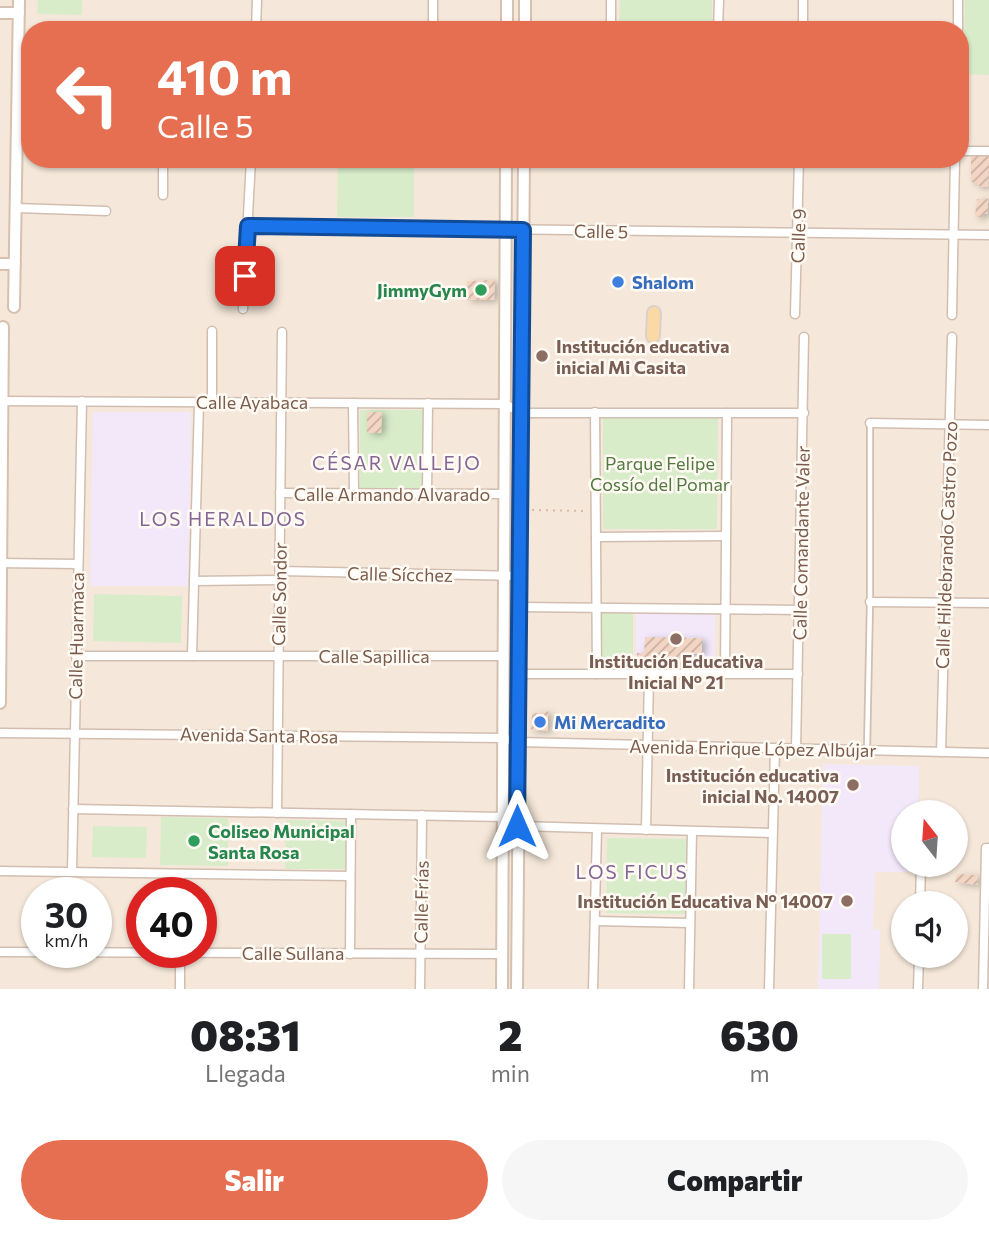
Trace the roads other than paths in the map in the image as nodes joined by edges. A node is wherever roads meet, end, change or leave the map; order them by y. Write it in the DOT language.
graph roads {
  1 [pos="19,0"];
  2 [pos="257,0"];
  3 [pos="433,0"];
  4 [pos="507,0"];
  5 [pos="525,0"];
  6 [pos="611,0"];
  7 [pos="719,0"];
  8 [pos="803,0"];
  9 [pos="958,0"];
  10 [pos="0,13"];
  11 [pos="19,13"];
  12 [pos="256,21"];
  13 [pos="433,21"];
  14 [pos="507,21"];
  15 [pos="525,21"];
  16 [pos="611,21"];
  17 [pos="718,21"];
  18 [pos="803,21"];
  19 [pos="958,21"];
  20 [pos="969,151"];
  21 [pos="989,151"];
  22 [pos="163,168"];
  23 [pos="251,168"];
  24 [pos="506,168"];
  25 [pos="524,168"];
  26 [pos="799,168"];
  27 [pos="955,168"];
  28 [pos="163,195"];
  29 [pos="16,208"];
  30 [pos="106,211"];
  31 [pos="248,226"];
  32 [pos="506,229"];
  33 [pos="523,230"];
  34 [pos="798,233"];
  35 [pos="954,234"];
  36 [pos="989,235"];
  37 [pos="0,264"];
  38 [pos="15,264"];
  39 [pos="14,307"];
  40 [pos="243,309"];
  41 [pos="654,313"];
  42 [pos="795,314"];
  43 [pos="952,315"];
  44 [pos="3,327"];
  45 [pos="212,331"];
  46 [pos="282,332"];
  47 [pos="653,336"];
  48 [pos="804,337"];
  49 [pos="952,337"];
  50 [pos="1,401"];
  51 [pos="82,401"];
  52 [pos="198,402"];
  53 [pos="212,402"];
  54 [pos="281,402"];
  55 [pos="353,402"];
  56 [pos="428,403"];
  57 [pos="505,404"];
  58 [pos="595,412"];
  59 [pos="521,413"];
  60 [pos="727,413"];
  61 [pos="804,413"];
  62 [pos="870,424"];
  63 [pos="949,424"];
  64 [pos="989,425"];
  65 [pos="280,493"];
  66 [pos="354,493"];
  67 [pos="427,494"];
  68 [pos="504,494"];
  69 [pos="726,536"];
  70 [pos="596,537"];
  71 [pos="1,564"];
  72 [pos="78,564"];
  73 [pos="280,575"];
  74 [pos="504,576"];
  75 [pos="520,576"];
  76 [pos="194,581"];
  77 [pos="870,602"];
  78 [pos="944,603"];
  79 [pos="989,603"];
  80 [pos="597,606"];
  81 [pos="519,607"];
  82 [pos="726,609"];
  83 [pos="799,610"];
  84 [pos="76,656"];
  85 [pos="192,656"];
  86 [pos="279,656"];
  87 [pos="503,656"];
  88 [pos="519,674"];
  89 [pos="597,674"];
  90 [pos="649,674"];
  91 [pos="725,674"];
  92 [pos="798,674"];
  93 [pos="0,703"];
  94 [pos="0,733"];
  95 [pos="74,733"];
  96 [pos="278,735"];
  97 [pos="503,738"];
  98 [pos="518,742"];
  99 [pos="648,746"];
  100 [pos="775,749"];
  101 [pos="796,749"];
  102 [pos="867,751"];
  103 [pos="941,752"];
  104 [pos="989,753"];
  105 [pos="73,809"];
  106 [pos="277,813"];
  107 [pos="351,814"];
  108 [pos="422,816"];
  109 [pos="503,817"];
  110 [pos="517,826"];
  111 [pos="597,829"];
  112 [pos="646,830"];
  113 [pos="692,832"];
  114 [pos="772,833"];
  115 [pos="989,848"];
  116 [pos="0,871"];
  117 [pos="72,872"];
  118 [pos="180,874"];
  119 [pos="350,876"];
  120 [pos="987,887"];
  121 [pos="595,921"];
  122 [pos="690,923"];
  123 [pos="0,952"];
  124 [pos="126,952"];
  125 [pos="217,952"];
  126 [pos="350,954"];
  127 [pos="421,954"];
  128 [pos="502,954"];
  129 [pos="180,968"];
  130 [pos="919,968"];
  131 [pos="180,989"];
  132 [pos="420,989"];
  133 [pos="502,989"];
  134 [pos="517,989"];
  135 [pos="593,989"];
  136 [pos="689,989"];
  137 [pos="769,989"];
  138 [pos="918,989"];
  139 [pos="983,989"];
  1 -- 11 [label="street"];
  2 -- 12 [label="street"];
  3 -- 13 [label="street"];
  4 -- 14 [label="street"];
  5 -- 15 [label="street"];
  6 -- 16 [label="street"];
  7 -- 17 [label="street"];
  8 -- 18 [label="street"];
  9 -- 19 [label="street"];
  10 -- 11 [label="street"];
  11 -- 29 [label="street"];
  20 -- 21 [label="street"];
  22 -- 28 [label="street"];
  23 -- 31 [label="street"];
  24 -- 32 [label="street"];
  25 -- 33 [label="street"];
  26 -- 34 [label="street, Calle 9"];
  27 -- 35 [label="street"];
  29 -- 30 [label="street"];
  29 -- 38 [label="street"];
  31 -- 32 [label="street, Calle 5"];
  31 -- 40 [label="street"];
  32 -- 33 [label="street, Calle 5"];
  32 -- 57 [label="street"];
  33 -- 34 [label="street, Calle 5"];
  33 -- 59 [label="street"];
  34 -- 35 [label="street, Calle 5"];
  34 -- 42 [label="street, Calle 9"];
  35 -- 36 [label="street, Calle 5"];
  35 -- 43 [label="street"];
  37 -- 38 [label="street"];
  38 -- 39 [label="street"];
  41 -- 47 [label="main road"];
  44 -- 50 [label="street"];
  45 -- 53 [label="street"];
  46 -- 54 [label="street, Calle Sondor"];
  48 -- 61 [label="street, Calle Comandante Valer"];
  49 -- 63 [label="street, Calle Hildebrando Castro Pozo"];
  50 -- 51 [label="street, Calle Ayabaca"];
  50 -- 71 [label="street"];
  51 -- 52 [label="street, Calle Ayabaca"];
  51 -- 72 [label="street, Calle Huarmaca"];
  52 -- 53 [label="street, Calle Ayabaca"];
  52 -- 76 [label="street"];
  53 -- 54 [label="street, Calle Ayabaca"];
  54 -- 55 [label="street, Calle Ayabaca"];
  54 -- 65 [label="street, Calle Sondor"];
  55 -- 56 [label="street, Calle Ayabaca"];
  55 -- 66 [label="street"];
  56 -- 57 [label="street, Calle Ayabaca"];
  56 -- 67 [label="street"];
  57 -- 59 [label="street"];
  57 -- 68 [label="street"];
  58 -- 59 [label="street"];
  58 -- 60 [label="street"];
  58 -- 70 [label="street"];
  59 -- 75 [label="street"];
  60 -- 61 [label="street"];
  60 -- 69 [label="street"];
  61 -- 83 [label="street, Calle Comandante Valer"];
  62 -- 63 [label="street"];
  62 -- 77 [label="lane"];
  63 -- 64 [label="street"];
  63 -- 78 [label="street, Calle Hildebrando Castro Pozo"];
  65 -- 66 [label="street, Calle Armando Alvarado"];
  65 -- 73 [label="street, Calle Sondor"];
  66 -- 67 [label="street, Calle Armando Alvarado"];
  67 -- 68 [label="street, Calle Armando Alvarado"];
  68 -- 74 [label="street"];
  69 -- 70 [label="street"];
  69 -- 82 [label="street"];
  70 -- 80 [label="street"];
  71 -- 72 [label="street"];
  71 -- 93 [label="street"];
  72 -- 84 [label="street, Calle Huarmaca"];
  73 -- 74 [label="street, Calle Sícchez"];
  73 -- 76 [label="street, Calle Sícchez"];
  73 -- 86 [label="street, Calle Sondor"];
  74 -- 75 [label="street, Calle Sícchez"];
  74 -- 87 [label="street"];
  75 -- 81 [label="street"];
  76 -- 85 [label="street"];
  77 -- 78 [label="street"];
  77 -- 102 [label="lane"];
  78 -- 79 [label="street"];
  78 -- 103 [label="street, Calle Hildebrando Castro Pozo"];
  80 -- 81 [label="street"];
  80 -- 82 [label="street"];
  80 -- 89 [label="street"];
  81 -- 88 [label="street"];
  82 -- 83 [label="street"];
  82 -- 91 [label="street"];
  83 -- 92 [label="street, Calle Comandante Valer"];
  84 -- 85 [label="street, Calle Sapillica"];
  84 -- 95 [label="street, Calle Huarmaca"];
  85 -- 86 [label="street, Calle Sapillica"];
  86 -- 87 [label="street, Calle Sapillica"];
  86 -- 96 [label="street, Calle Sondor"];
  87 -- 97 [label="street"];
  88 -- 89 [label="street"];
  88 -- 98 [label="street"];
  89 -- 90 [label="street"];
  90 -- 91 [label="street"];
  90 -- 99 [label="street"];
  91 -- 92 [label="street"];
  92 -- 101 [label="street, Calle Comandante Valer"];
  94 -- 95 [label="street, Avenida Santa Rosa"];
  95 -- 96 [label="street, Avenida Santa Rosa"];
  95 -- 105 [label="street, Calle Huarmaca"];
  96 -- 97 [label="street, Avenida Santa Rosa"];
  96 -- 106 [label="street, Calle Sondor"];
  97 -- 98 [label="street, Avenida Santa Rosa"];
  97 -- 109 [label="street"];
  98 -- 99 [label="street, Avenida Enrique López Albújar"];
  98 -- 110 [label="street"];
  99 -- 100 [label="street, Avenida Enrique López Albújar"];
  99 -- 112 [label="street"];
  100 -- 101 [label="street, Avenida Enrique López Albújar"];
  100 -- 114 [label="street"];
  101 -- 102 [label="street, Avenida Enrique López Albújar"];
  102 -- 103 [label="street, Avenida Enrique López Albújar"];
  103 -- 104 [label="street, Avenida Enrique López Albújar"];
  105 -- 106 [label="street"];
  105 -- 117 [label="street, Calle Huarmaca"];
  106 -- 107 [label="street"];
  107 -- 108 [label="street"];
  107 -- 119 [label="street"];
  108 -- 109 [label="street"];
  108 -- 127 [label="street, Calle Frías"];
  109 -- 128 [label="street"];
  110 -- 111 [label="street"];
  110 -- 134 [label="street"];
  111 -- 112 [label="street"];
  111 -- 121 [label="street"];
  112 -- 113 [label="street"];
  113 -- 114 [label="street"];
  113 -- 122 [label="street"];
  114 -- 137 [label="street"];
  115 -- 120 [label="street"];
  116 -- 117 [label="street"];
  117 -- 118 [label="street"];
  118 -- 119 [label="street"];
  119 -- 126 [label="street"];
  120 -- 139 [label="street"];
  121 -- 122 [label="street"];
  121 -- 135 [label="street"];
  122 -- 136 [label="street"];
  123 -- 124 [label="street, Calle Sullana"];
  125 -- 126 [label="street, Calle Sullana"];
  126 -- 127 [label="street, Calle Sullana"];
  127 -- 128 [label="street, Calle Sullana"];
  127 -- 132 [label="street, Calle Frías"];
  128 -- 133 [label="street"];
  129 -- 131 [label="street"];
  130 -- 138 [label="street"];
}
